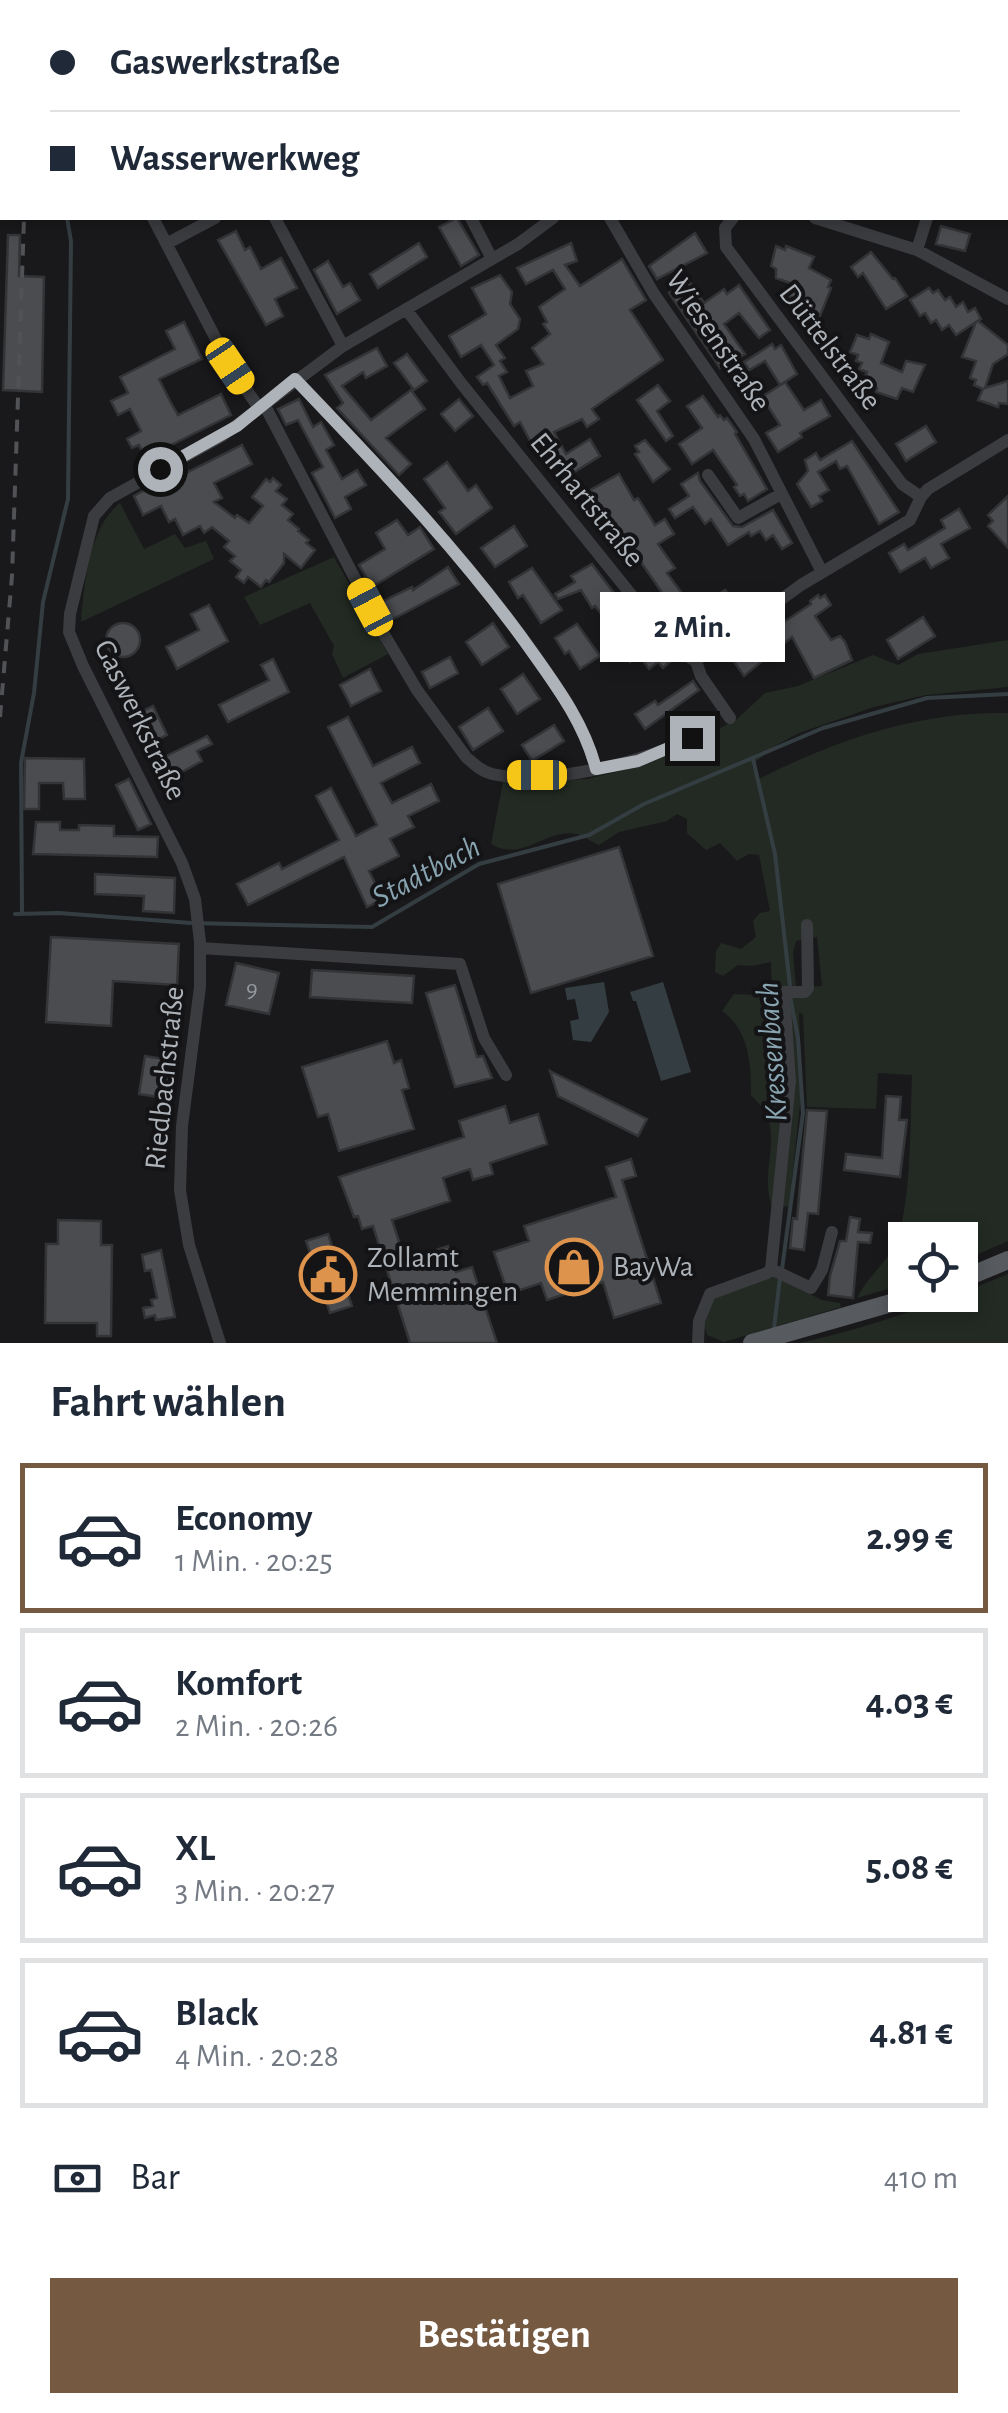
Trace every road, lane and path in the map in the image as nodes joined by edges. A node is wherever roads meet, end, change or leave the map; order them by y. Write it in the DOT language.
graph roads {
  1 [pos="155,220"];
  2 [pos="211,220"];
  3 [pos="277,220"];
  4 [pos="471,220"];
  5 [pos="550,220"];
  6 [pos="611,220"];
  7 [pos="731,220"];
  8 [pos="820,220"];
  9 [pos="926,220"];
  10 [pos="168,243"];
  11 [pos="916,250"];
  12 [pos="492,258"];
  13 [pos="1008,300"];
  14 [pos="406,309"];
  15 [pos="343,346"];
  16 [pos="295,379"];
  17 [pos="262,406"];
  18 [pos="1008,440"];
  19 [pos="708,475"];
  20 [pos="781,494"];
  21 [pos="920,497"];
  22 [pos="822,572"];
  23 [pos="696,661"];
  24 [pos="730,718"];
  25 [pos="692,738"];
  26 [pos="596,769"];
  27 [pos="807,925"];
  28 [pos="200,932"];
  29 [pos="200,948"];
  30 [pos="506,1076"];
  31 [pos="832,1232"];
  32 [pos="1008,1260"];
  33 [pos="778,1271"];
  34 [pos="978,1272"];
  35 [pos="888,1304"];
  36 [pos="757,1342"];
  37 [pos="220,1343"];
  38 [pos="698,1343"];
  1 -- 10 [label="street"];
  2 -- 10 [label="street"];
  3 -- 15 [label="street"];
  4 -- 12 [label="street"];
  5 -- 12 [label="street, Gaswerkstraße"];
  6 -- 20 [label="street, Wiesenstraße"];
  7 -- 21 [label="street, Düttelstraße"];
  8 -- 11 [label="street"];
  9 -- 11 [label="street"];
  10 -- 17 [label="street"];
  11 -- 13 [label="street"];
  12 -- 14 [label="street, Gaswerkstraße"];
  14 -- 15 [label="street, Gaswerkstraße"];
  14 -- 23 [label="street, Ehrhartstraße"];
  15 -- 16 [label="street, Gaswerkstraße"];
  16 -- 17 [label="street, Gaswerkstraße"];
  16 -- 26 [label="street"];
  17 -- 26 [label="street"];
  17 -- 28 [label="street, Gaswerkstraße"];
  18 -- 21 [label="street"];
  19 -- 20 [label="street"];
  20 -- 22 [label="street, Wiesenstraße"];
  21 -- 22 [label="street"];
  22 -- 23 [label="street"];
  23 -- 24 [label="street, Ehrhartstraße"];
  25 -- 26 [label="street"];
  27 -- 33 [label="street"];
  28 -- 29 [label="street, Riedbachstraße"];
  29 -- 30 [label="street"];
  29 -- 37 [label="street, Riedbachstraße"];
  31 -- 33 [label="street"];
  32 -- 34 [label="main road"];
  33 -- 38 [label="street"];
  35 -- 36 [label="main road"];
}
